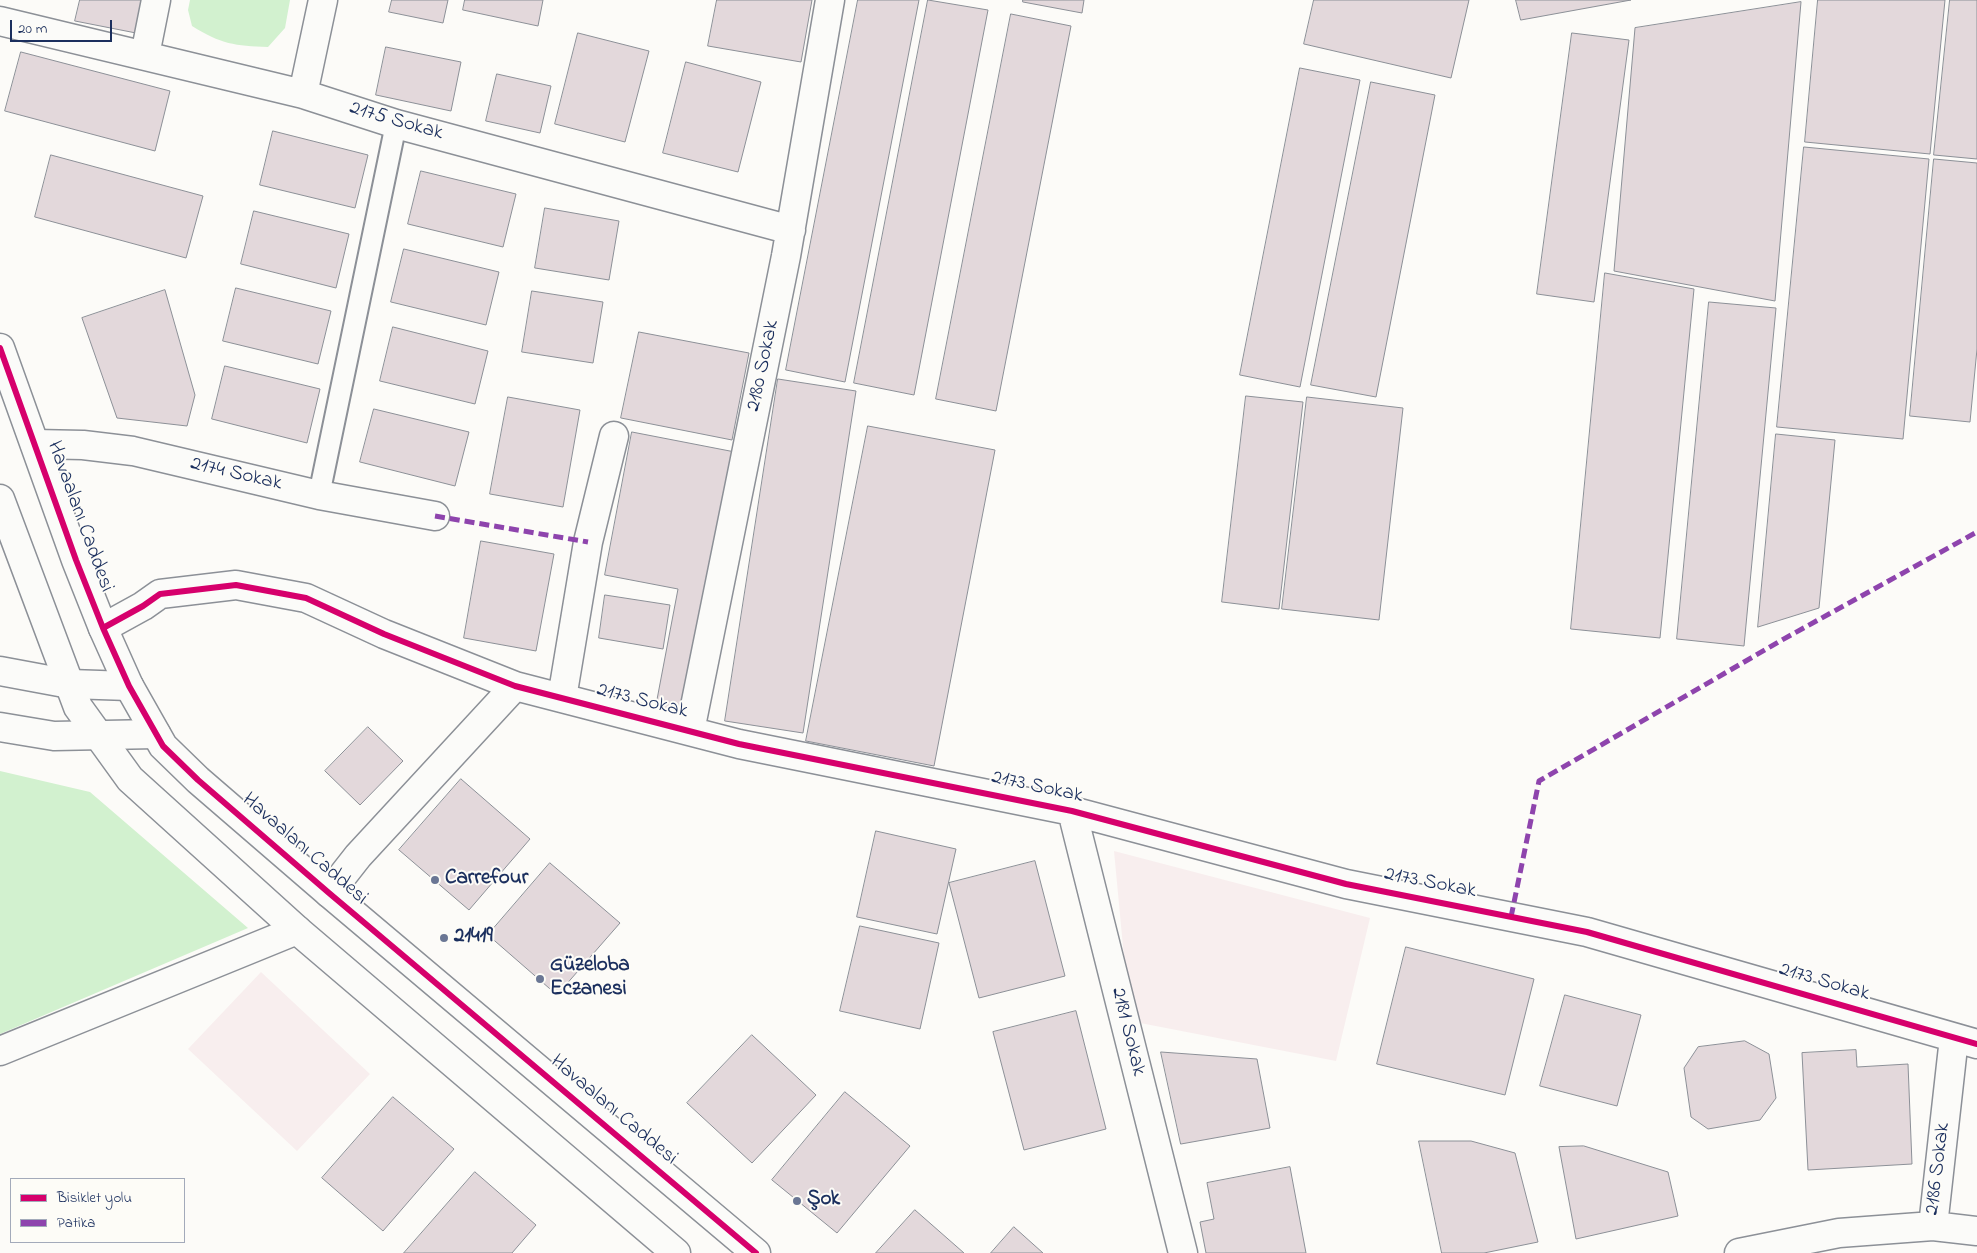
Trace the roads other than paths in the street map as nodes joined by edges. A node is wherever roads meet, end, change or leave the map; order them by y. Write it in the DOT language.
graph roads {
  1 [pos="156,0"];
  2 [pos="323,0"];
  3 [pos="830,0"];
  4 [pos="0,21"];
  5 [pos="144,54"];
  6 [pos="303,94"];
  7 [pos="396,124"];
  8 [pos="791,230"];
  9 [pos="0,348"];
  10 [pos="614,436"];
  11 [pos="36,444"];
  12 [pos="319,495"];
  13 [pos="0,499"];
  14 [pos="435,516"];
  15 [pos="103,628"];
  16 [pos="0,671"];
  17 [pos="70,684"];
  18 [pos="129,686"];
  19 [pos="516,686"];
  20 [pos="562,698"];
  21 [pos="0,727"];
  22 [pos="690,731"];
  23 [pos="156,734"];
  24 [pos="98,736"];
  25 [pos="1072,811"];
  26 [pos="329,894"];
  27 [pos="297,930"];
  28 [pos="1966,1041"];
  29 [pos="0,1051"];
  30 [pos="1933,1226"];
  31 [pos="1977,1231"];
  32 [pos="676,1253"];
  33 [pos="756,1253"];
  34 [pos="1183,1253"];
  35 [pos="1739,1253"];
  1 -- 5 [label="street"];
  2 -- 6 [label="street"];
  3 -- 8 [label="street, 2180 Sokak"];
  4 -- 5 [label="street, 2175 Sokak"];
  5 -- 6 [label="street, 2175 Sokak"];
  6 -- 7 [label="street, 2175 Sokak"];
  7 -- 8 [label="street, 2175 Sokak"];
  7 -- 12 [label="lane"];
  8 -- 22 [label="street, 2180 Sokak"];
  9 -- 11 [label="street, Havaalanı Caddesi"];
  10 -- 20 [label="street"];
  11 -- 12 [label="street, 2174 Sokak"];
  11 -- 15 [label="street, Havaalanı Caddesi"];
  12 -- 14 [label="street, 2174 Sokak"];
  13 -- 17 [label="street"];
  15 -- 18 [label="street, Havaalanı Caddesi"];
  15 -- 19 [label="street, 2173 Sokak"];
  16 -- 17 [label="street"];
  17 -- 18 [label="street"];
  17 -- 24 [label="street"];
  18 -- 23 [label="street, Havaalanı Caddesi"];
  19 -- 20 [label="street, 2173 Sokak"];
  19 -- 26 [label="street"];
  20 -- 22 [label="street, 2173 Sokak"];
  21 -- 24 [label="street"];
  22 -- 25 [label="street, 2173 Sokak"];
  23 -- 24 [label="street"];
  23 -- 26 [label="street, Havaalanı Caddesi"];
  24 -- 27 [label="street"];
  25 -- 28 [label="street, 2173 Sokak"];
  25 -- 34 [label="street, 2181 Sokak"];
  26 -- 33 [label="street, Havaalanı Caddesi"];
  27 -- 29 [label="street"];
  27 -- 32 [label="street"];
  28 -- 30 [label="street, 2186 Sokak"];
  30 -- 31 [label="street"];
  30 -- 35 [label="street, 2186 Sokak"];
}
